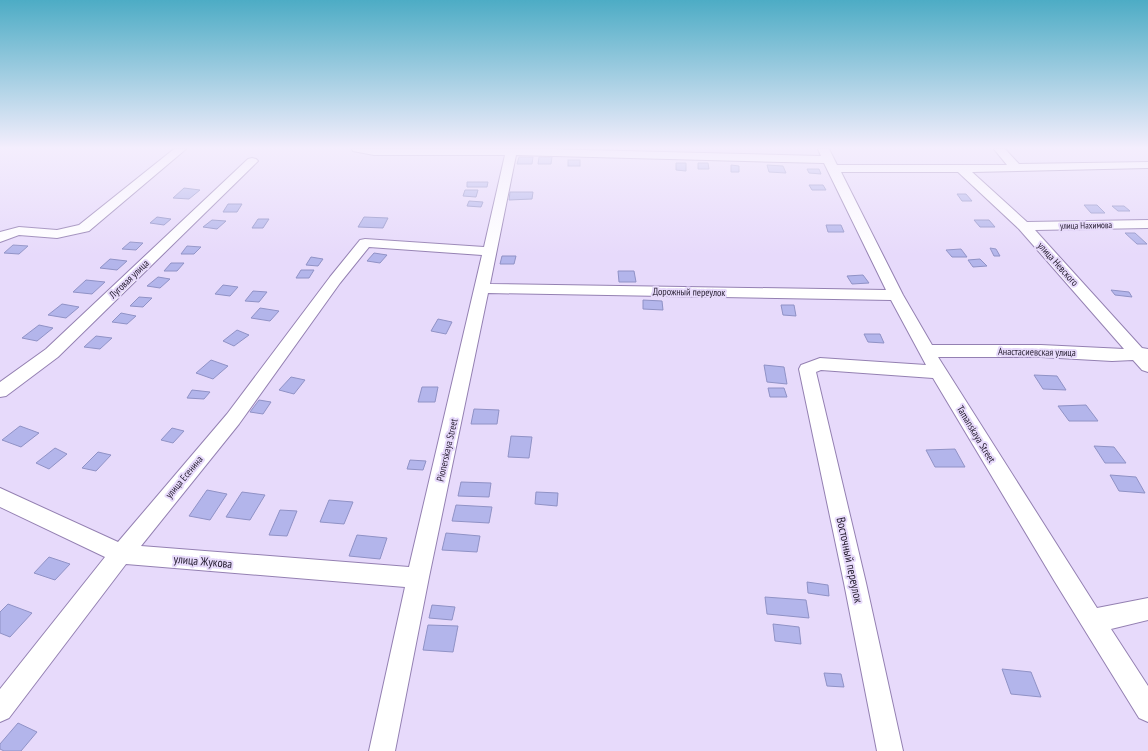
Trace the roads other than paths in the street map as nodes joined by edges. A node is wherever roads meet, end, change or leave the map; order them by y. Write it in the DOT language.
graph roads {
  1 [pos="139,184"];
  2 [pos="227,184"];
  3 [pos="504,184"];
  4 [pos="841,184"];
  5 [pos="978,184"];
  6 [pos="1148,224"];
  7 [pos="1024,226"];
  8 [pos="0,238"];
  9 [pos="489,251"];
  10 [pos="482,288"];
  11 [pos="896,295"];
  12 [pos="926,351"];
  13 [pos="1144,358"];
  14 [pos="938,372"];
  15 [pos="0,391"];
  16 [pos="0,497"];
  17 [pos="121,554"];
  18 [pos="418,577"];
  19 [pos="1148,609"];
  20 [pos="1092,621"];
  21 [pos="0,709"];
  22 [pos="1148,709"];
  23 [pos="382,751"];
  24 [pos="890,751"];
  1 -- 8 [label="street"];
  2 -- 15 [label="street, Луговая улица"];
  3 -- 9 [label="street, Pionerskaya Street"];
  4 -- 11 [label="street, Tamanskaya Street"];
  5 -- 7 [label="street, улица Невского"];
  6 -- 7 [label="street, улица Нахимова"];
  7 -- 13 [label="street, улица Невского"];
  9 -- 10 [label="street, Pionerskaya Street"];
  9 -- 17 [label="street, улица Есенина"];
  10 -- 11 [label="street, Дорожный переулок"];
  10 -- 18 [label="street, Pionerskaya Street"];
  11 -- 12 [label="street, Tamanskaya Street"];
  12 -- 13 [label="street, Анастасиевская улица"];
  12 -- 14 [label="street, Tamanskaya Street"];
  14 -- 20 [label="street, Tamanskaya Street"];
  14 -- 24 [label="street, Восточный переулок"];
  16 -- 17 [label="street, улица Жукова"];
  17 -- 18 [label="street, улица Жукова"];
  17 -- 21 [label="street, улица Есенина"];
  18 -- 23 [label="street, Pionerskaya Street"];
  19 -- 20 [label="street"];
  20 -- 22 [label="street, Tamanskaya Street"];
}
